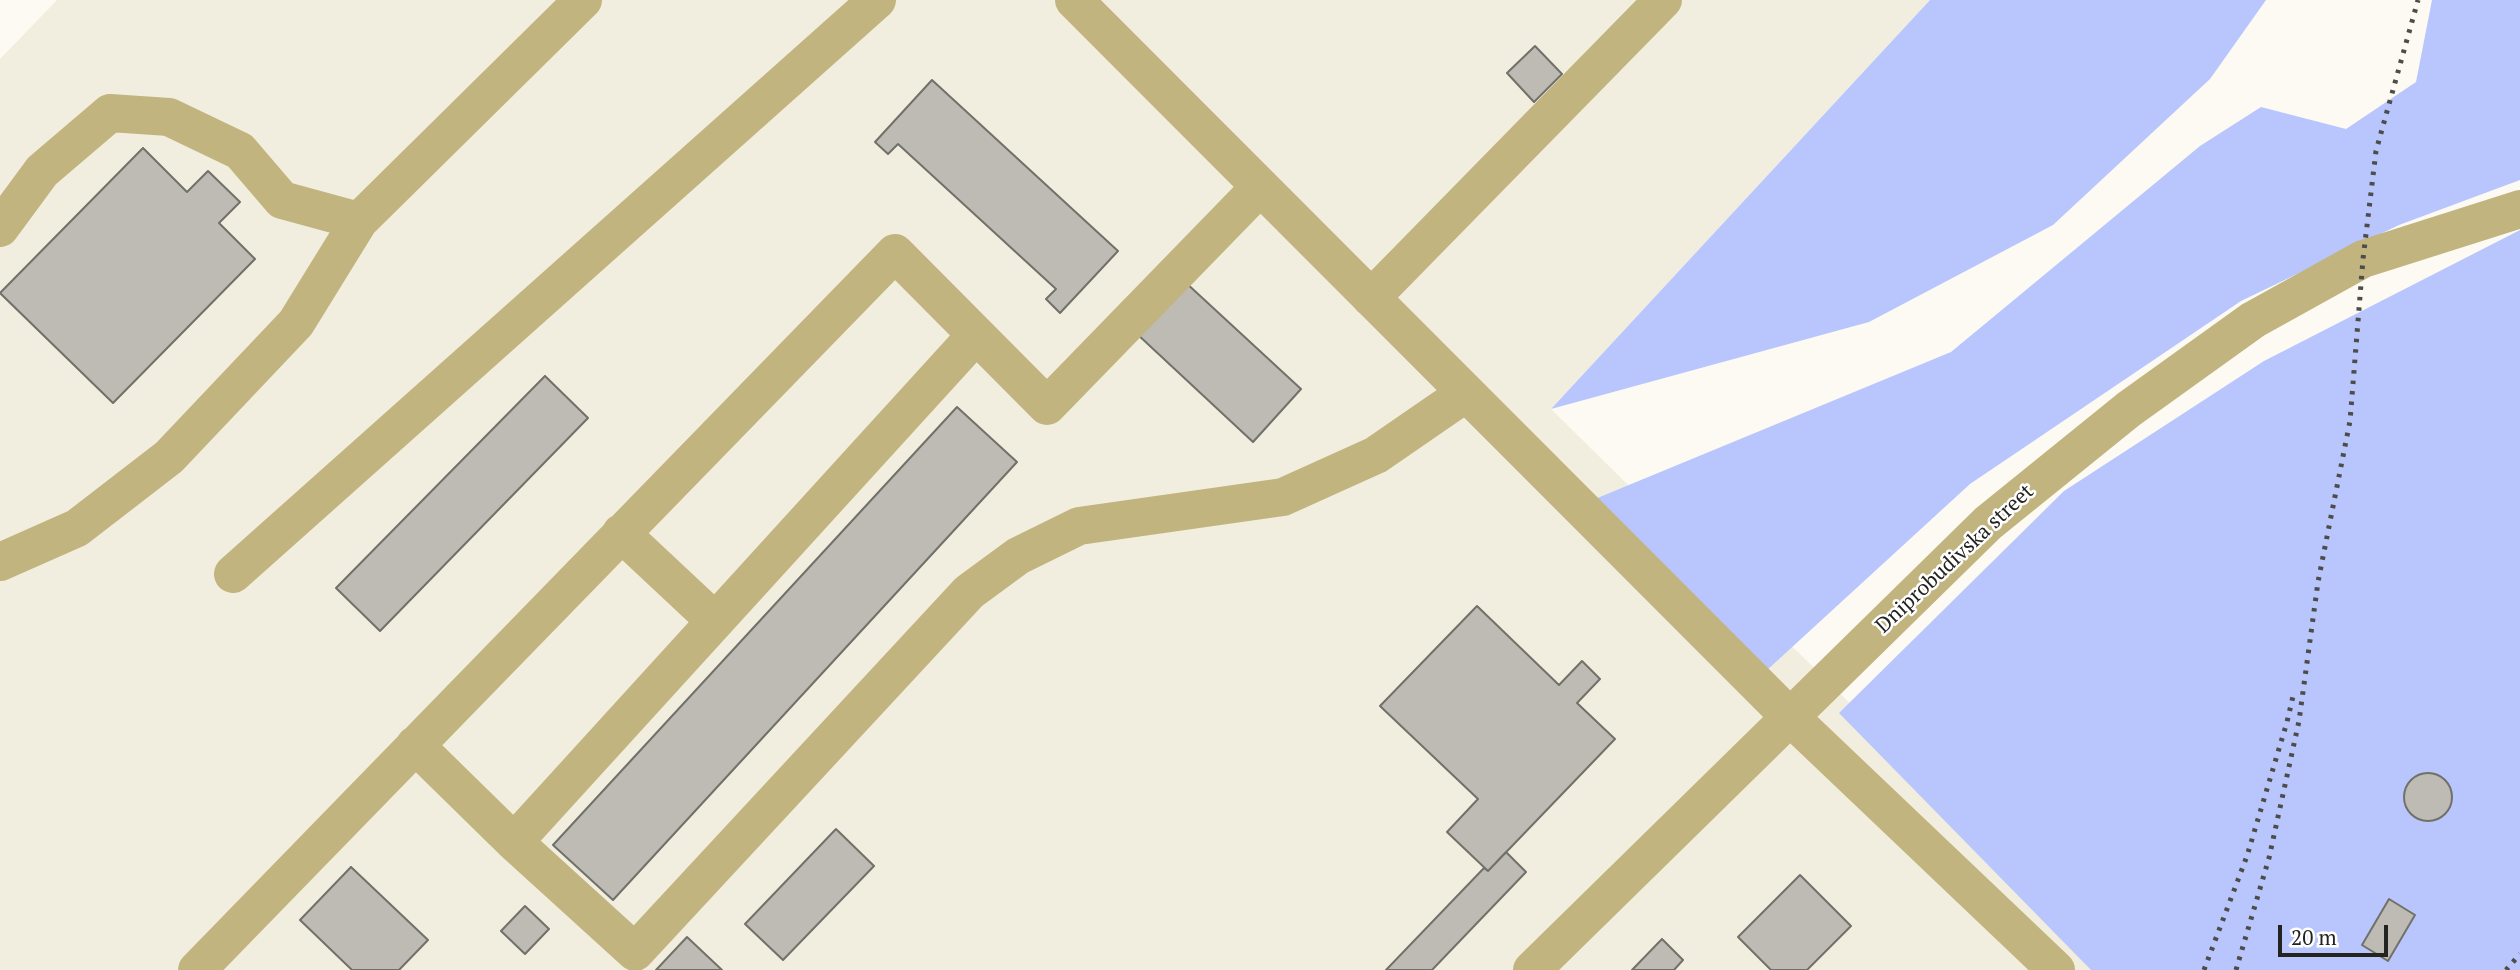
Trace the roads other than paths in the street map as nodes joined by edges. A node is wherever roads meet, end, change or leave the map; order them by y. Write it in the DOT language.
graph roads {
  1 [pos="583,0"];
  2 [pos="877,0"];
  3 [pos="1074,0"];
  4 [pos="1663,0"];
  5 [pos="1261,187"];
  6 [pos="2520,209"];
  7 [pos="359,220"];
  8 [pos="0,228"];
  9 [pos="1371,298"];
  10 [pos="976,335"];
  11 [pos="1466,393"];
  12 [pos="621,533"];
  13 [pos="0,562"];
  14 [pos="233,574"];
  15 [pos="715,621"];
  16 [pos="1789,716"];
  17 [pos="415,746"];
  18 [pos="514,842"];
  19 [pos="197,970"];
  20 [pos="1532,970"];
  21 [pos="2056,970"];
  1 -- 7 [label="street"];
  2 -- 14 [label="street"];
  3 -- 5 [label="street"];
  4 -- 9 [label="street"];
  5 -- 9 [label="street"];
  5 -- 10 [label="street"];
  6 -- 16 [label="street, Dniprobudivska street"];
  7 -- 8 [label="street"];
  7 -- 13 [label="street"];
  9 -- 11 [label="street"];
  10 -- 12 [label="street"];
  10 -- 15 [label="street"];
  11 -- 16 [label="street"];
  11 -- 18 [label="street"];
  12 -- 15 [label="street"];
  12 -- 17 [label="street"];
  15 -- 18 [label="street"];
  16 -- 20 [label="street, Dniprobudivska street"];
  16 -- 21 [label="street"];
  17 -- 18 [label="street"];
  17 -- 19 [label="street"];
}
